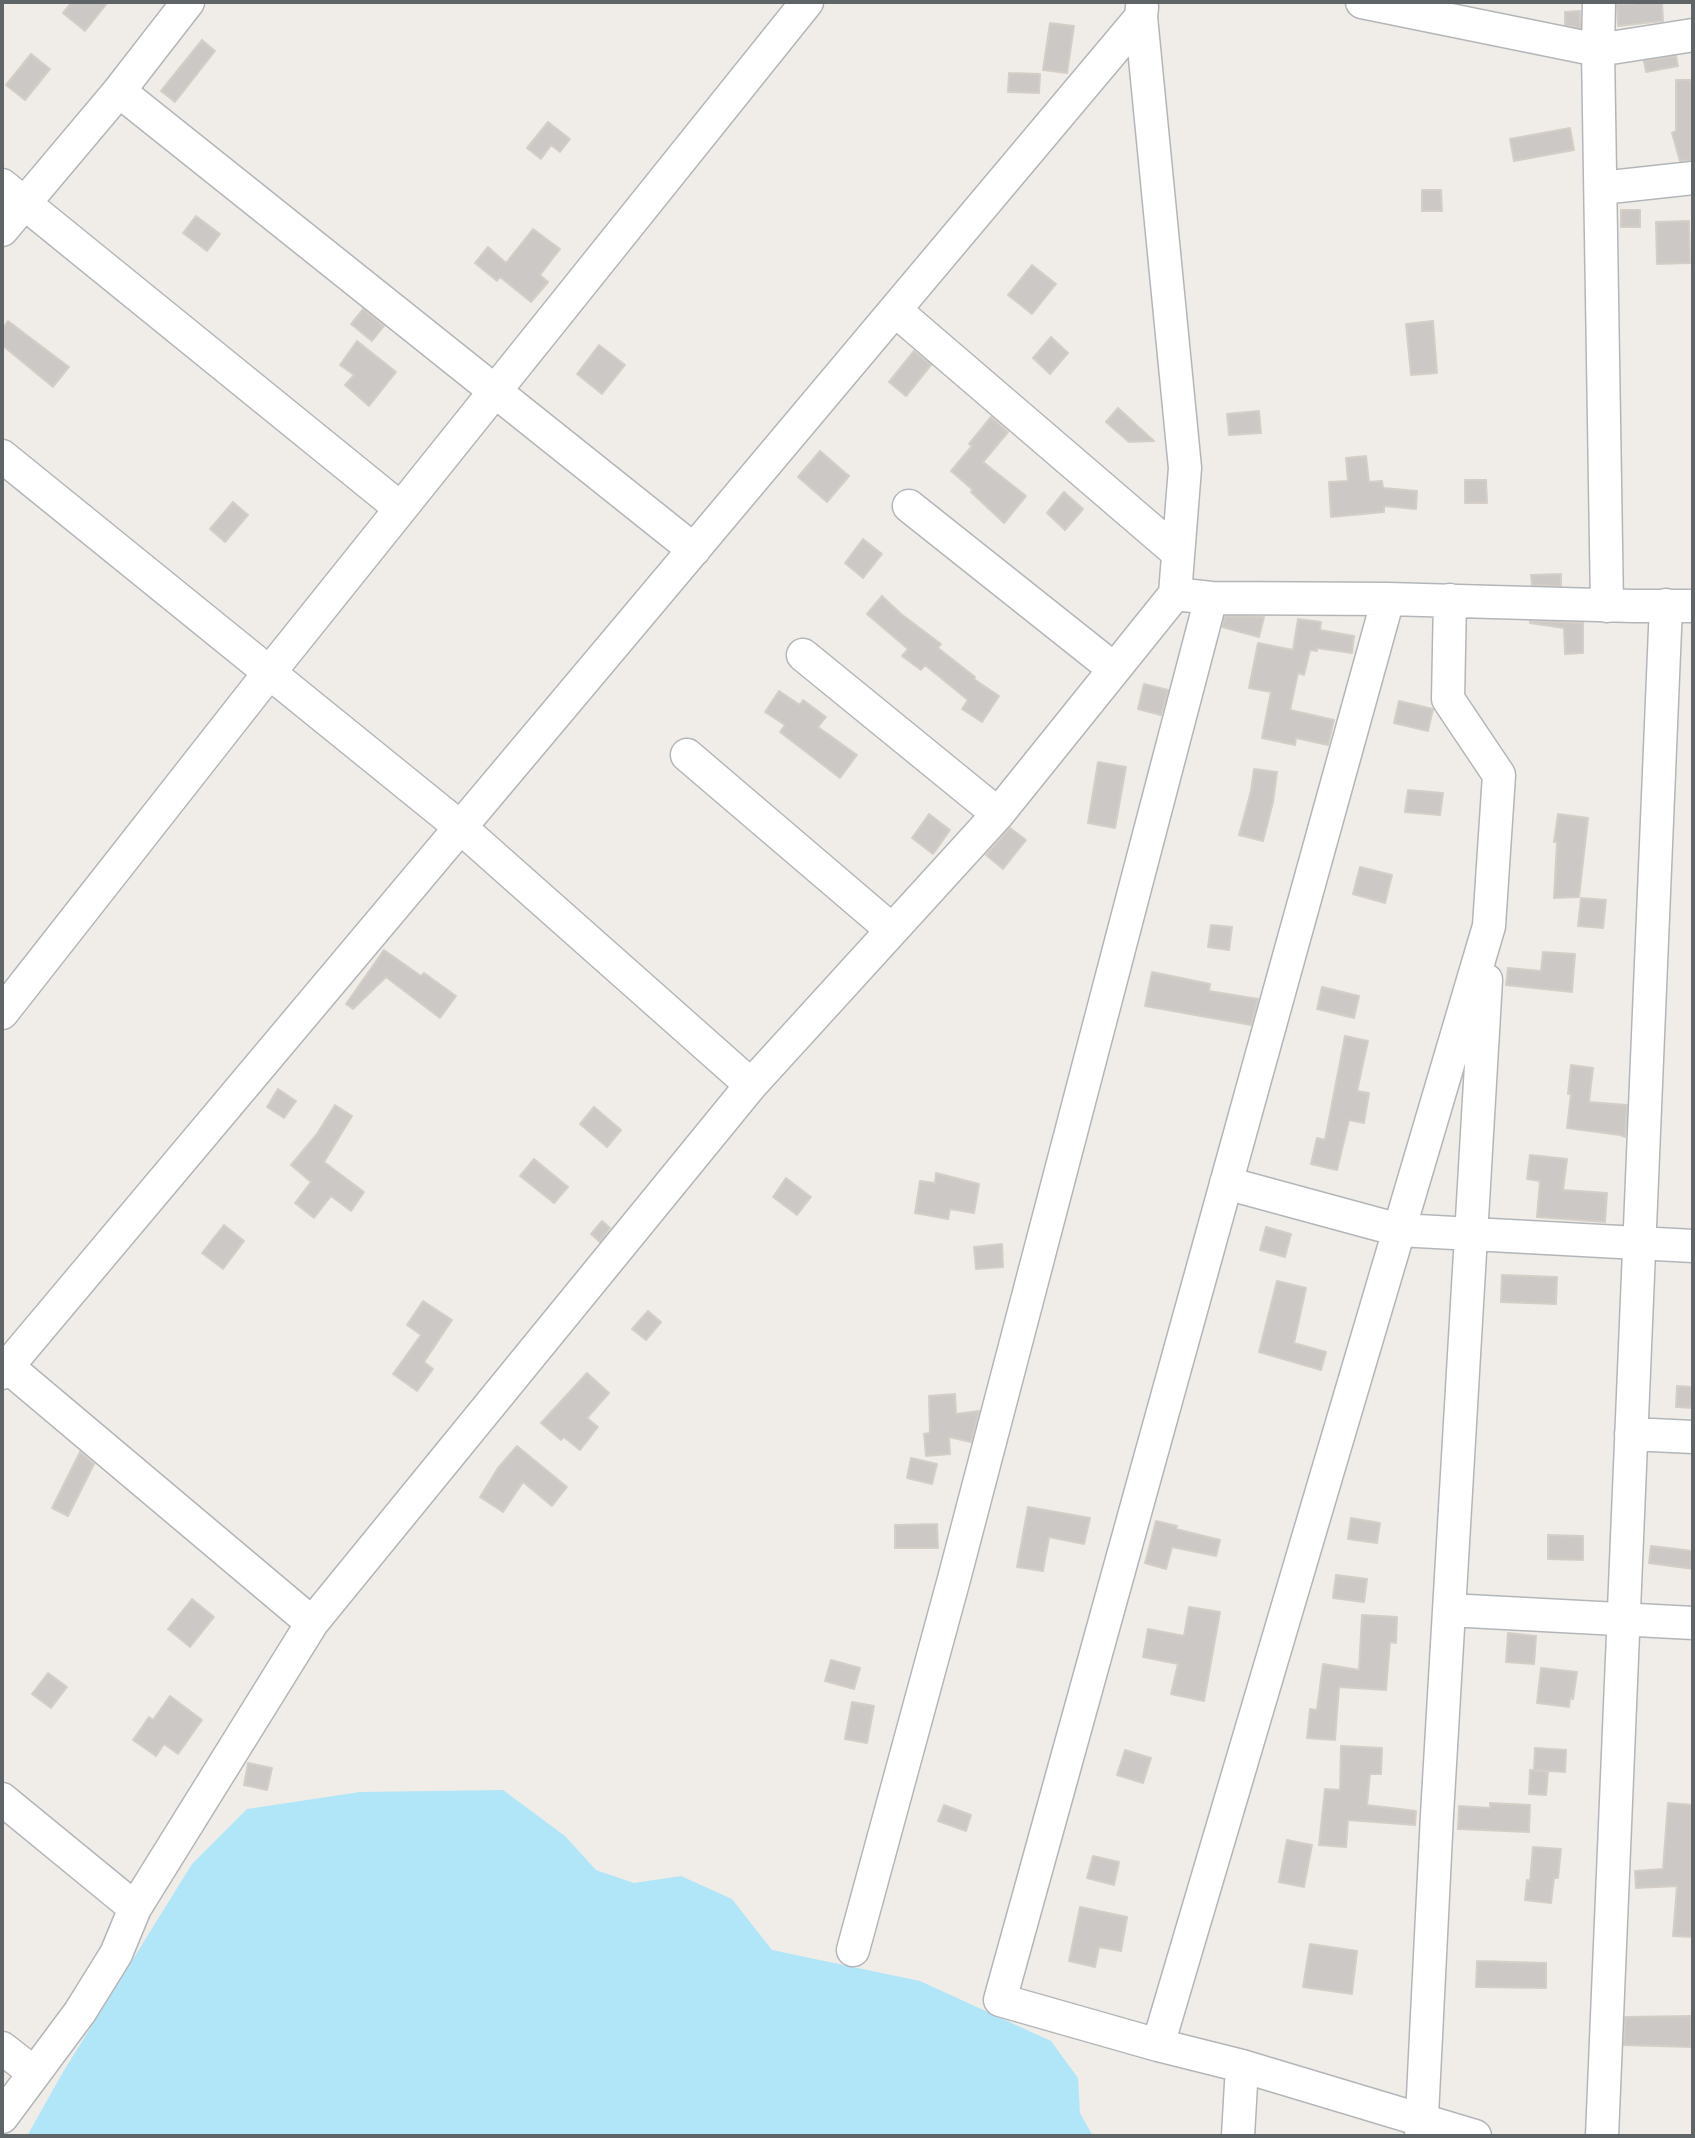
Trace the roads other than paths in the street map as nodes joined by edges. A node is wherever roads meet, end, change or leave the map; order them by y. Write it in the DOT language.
graph roads {
  1 [pos="188,2"];
  2 [pos="807,2"];
  3 [pos="1362,2"];
  4 [pos="1599,2"];
  5 [pos="1142,9"];
  6 [pos="1693,35"];
  7 [pos="1598,50"];
  8 [pos="119,91"];
  9 [pos="1693,178"];
  10 [pos="1601,188"];
  11 [pos="13,194"];
  12 [pos="2,230"];
  13 [pos="896,310"];
  14 [pos="495,391"];
  15 [pos="2,456"];
  16 [pos="909,506"];
  17 [pos="400,508"];
  18 [pos="694,550"];
  19 [pos="1178,553"];
  20 [pos="1175,594"];
  21 [pos="1211,598"];
  22 [pos="1388,599"];
  23 [pos="1450,600"];
  24 [pos="1607,606"];
  25 [pos="1679,606"];
  26 [pos="803,655"];
  27 [pos="1114,669"];
  28 [pos="269,673"];
  29 [pos="687,755"];
  30 [pos="998,814"];
  31 [pos="460,827"];
  32 [pos="1489,926"];
  33 [pos="892,930"];
  34 [pos="2,1013"];
  35 [pos="751,1085"];
  36 [pos="1226,1183"];
  37 [pos="1399,1230"];
  38 [pos="1471,1236"];
  39 [pos="1639,1243"];
  40 [pos="1693,1246"];
  41 [pos="4,1367"];
  42 [pos="1631,1434"];
  43 [pos="1693,1437"];
  44 [pos="1449,1610"];
  45 [pos="1623,1620"];
  46 [pos="312,1623"];
  47 [pos="1693,1623"];
  48 [pos="2,1799"];
  49 [pos="135,1908"];
  50 [pos="853,1950"];
  51 [pos="1158,2045"];
  52 [pos="2,2048"];
  53 [pos="1242,2066"];
  54 [pos="33,2072"];
  55 [pos="2,2116"];
  56 [pos="1422,2129"];
  57 [pos="1238,2136"];
  58 [pos="1475,2136"];
  59 [pos="1602,2136"];
  1 -- 8 [label="street"];
  2 -- 14 [label="street"];
  3 -- 7 [label="street"];
  4 -- 7 [label="street"];
  5 -- 13 [label="street"];
  5 -- 19 [label="street"];
  6 -- 7 [label="street"];
  7 -- 10 [label="street"];
  8 -- 11 [label="street"];
  8 -- 14 [label="street"];
  9 -- 10 [label="street"];
  10 -- 24 [label="street"];
  11 -- 12 [label="street"];
  11 -- 17 [label="street"];
  13 -- 18 [label="street"];
  13 -- 19 [label="street"];
  14 -- 17 [label="street"];
  14 -- 18 [label="street"];
  15 -- 28 [label="street"];
  16 -- 27 [label="street"];
  17 -- 28 [label="street"];
  18 -- 31 [label="street"];
  19 -- 20 [label="street"];
  20 -- 21 [label="street"];
  20 -- 27 [label="street"];
  21 -- 22 [label="street"];
  21 -- 50 [label="street"];
  22 -- 23 [label="street"];
  22 -- 36 [label="street"];
  23 -- 24 [label="street"];
  23 -- 32 [label="street"];
  24 -- 25 [label="street"];
  25 -- 39 [label="street"];
  26 -- 30 [label="street"];
  27 -- 30 [label="street"];
  28 -- 31 [label="street"];
  28 -- 34 [label="street"];
  29 -- 33 [label="street"];
  30 -- 33 [label="street"];
  31 -- 35 [label="street"];
  31 -- 41 [label="street"];
  32 -- 37 [label="street"];
  32 -- 38 [label="street"];
  33 -- 35 [label="street"];
  35 -- 46 [label="street"];
  36 -- 37 [label="street"];
  36 -- 51 [label="street"];
  37 -- 38 [label="street"];
  37 -- 51 [label="street"];
  38 -- 39 [label="street"];
  38 -- 44 [label="street"];
  39 -- 40 [label="street"];
  39 -- 42 [label="street"];
  41 -- 46 [label="street"];
  42 -- 43 [label="street"];
  42 -- 45 [label="street"];
  44 -- 45 [label="street"];
  44 -- 56 [label="street"];
  45 -- 47 [label="street"];
  45 -- 59 [label="street"];
  46 -- 49 [label="street"];
  48 -- 49 [label="street"];
  49 -- 54 [label="street"];
  51 -- 53 [label="street"];
  52 -- 54 [label="street"];
  53 -- 56 [label="street"];
  53 -- 57 [label="street"];
  54 -- 55 [label="street"];
  56 -- 58 [label="street"];
}
